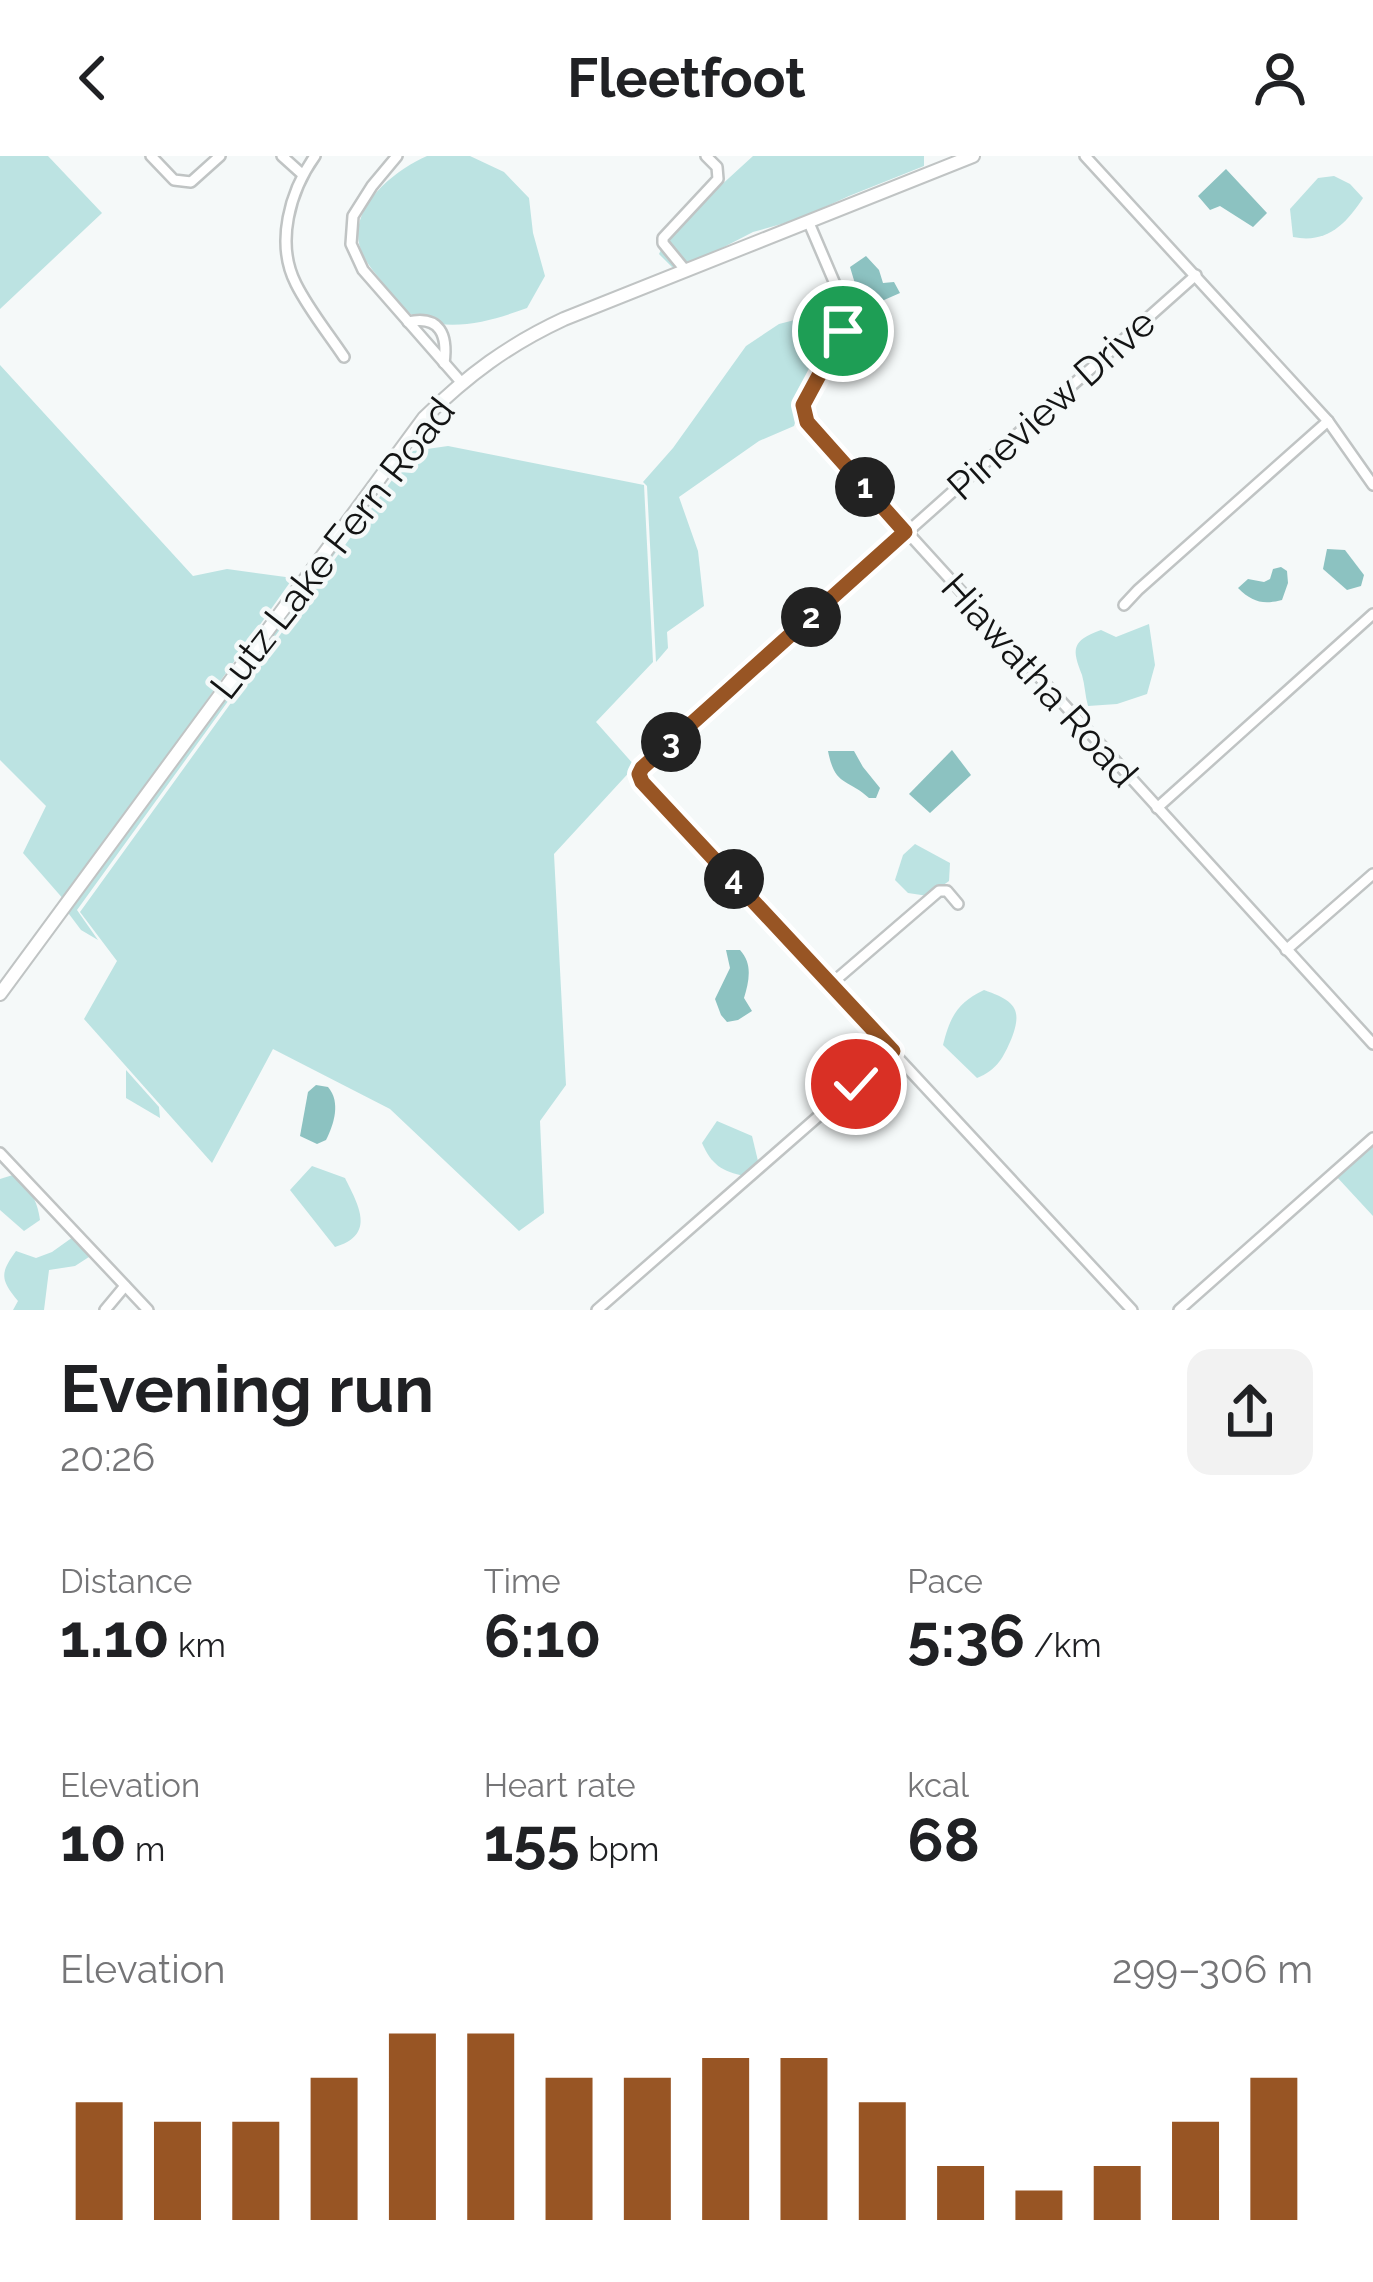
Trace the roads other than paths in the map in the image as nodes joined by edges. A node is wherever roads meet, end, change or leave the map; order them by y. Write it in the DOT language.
graph roads {
  1 [pos="151,156"];
  2 [pos="220,156"];
  3 [pos="282,156"];
  4 [pos="315,156"];
  5 [pos="397,156"];
  6 [pos="706,156"];
  7 [pos="973,156"];
  8 [pos="1085,156"];
  9 [pos="302,174"];
  10 [pos="809,223"];
  11 [pos="686,271"];
  12 [pos="1196,275"];
  13 [pos="408,322"];
  14 [pos="344,357"];
  15 [pos="444,363"];
  16 [pos="461,382"];
  17 [pos="1328,421"];
  18 [pos="1373,485"];
  19 [pos="905,532"];
  20 [pos="1124,605"];
  21 [pos="1373,614"];
  22 [pos="1157,808"];
  23 [pos="1373,874"];
  24 [pos="958,904"];
  25 [pos="1286,950"];
  26 [pos="831,984"];
  27 [pos="0,994"];
  28 [pos="1373,1044"];
  29 [pos="893,1051"];
  30 [pos="1373,1138"];
  31 [pos="0,1153"];
  32 [pos="125,1286"];
  33 [pos="105,1310"];
  34 [pos="148,1310"];
  35 [pos="597,1310"];
  36 [pos="1132,1310"];
  37 [pos="1179,1310"];
  1 -- 2 [label="street"];
  3 -- 9 [label="street"];
  4 -- 9 [label="street"];
  5 -- 13 [label="street"];
  6 -- 11 [label="street"];
  7 -- 10 [label="main road, Lutz Lake Fern Road"];
  8 -- 12 [label="street"];
  9 -- 14 [label="street"];
  10 -- 11 [label="main road, Lutz Lake Fern Road"];
  10 -- 19 [label="street, Hiawatha Road"];
  11 -- 16 [label="main road, Lutz Lake Fern Road"];
  12 -- 17 [label="street"];
  12 -- 19 [label="street, Pineview Drive"];
  13 -- 15 [label="street"];
  13 -- 15 [label="street"];
  15 -- 16 [label="street"];
  16 -- 27 [label="main road, Lutz Lake Fern Road"];
  17 -- 18 [label="street"];
  17 -- 20 [label="street"];
  19 -- 22 [label="street, Hiawatha Road"];
  19 -- 26 [label="street, Pineview Drive"];
  21 -- 22 [label="street"];
  22 -- 25 [label="street, Hiawatha Road"];
  23 -- 25 [label="street"];
  24 -- 26 [label="street"];
  25 -- 28 [label="street, Hiawatha Road"];
  26 -- 29 [label="street"];
  29 -- 35 [label="street"];
  29 -- 36 [label="street"];
  30 -- 37 [label="street"];
  31 -- 32 [label="street"];
  32 -- 33 [label="street"];
  32 -- 34 [label="street"];
}
